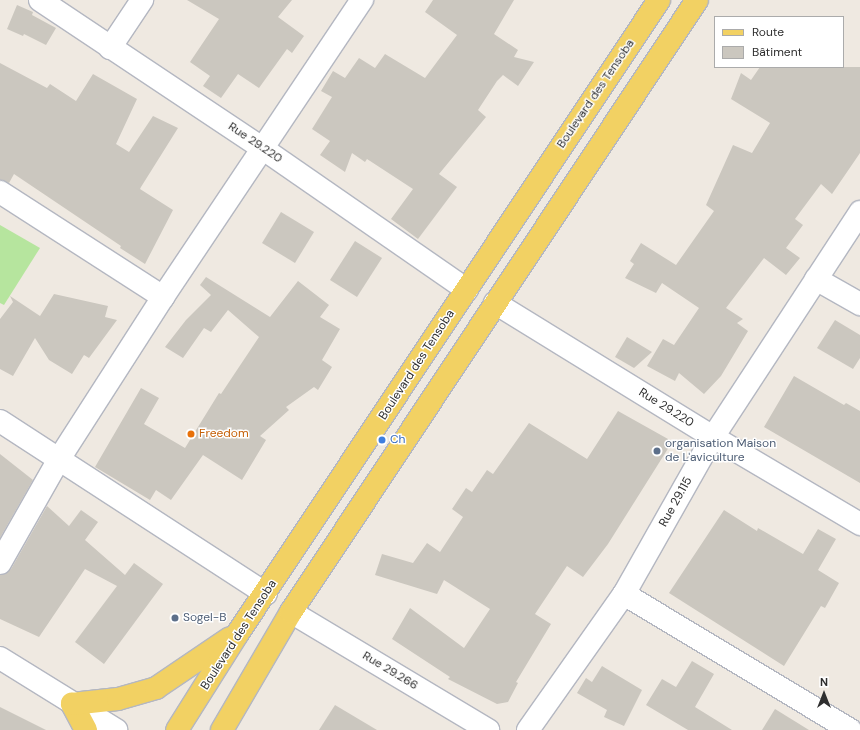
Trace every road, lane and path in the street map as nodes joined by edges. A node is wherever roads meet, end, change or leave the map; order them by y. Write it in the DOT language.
graph roads {
  1 [pos="40,0"];
  2 [pos="142,0"];
  3 [pos="362,0"];
  4 [pos="659,0"];
  5 [pos="697,0"];
  6 [pos="110,48"];
  7 [pos="262,148"];
  8 [pos="0,192"];
  9 [pos="860,212"];
  10 [pos="816,279"];
  11 [pos="467,290"];
  12 [pos="163,297"];
  13 [pos="495,303"];
  14 [pos="860,304"];
  15 [pos="0,421"];
  16 [pos="713,437"];
  17 [pos="59,459"];
  18 [pos="860,524"];
  19 [pos="0,562"];
  20 [pos="266,594"];
  21 [pos="624,594"];
  22 [pos="291,612"];
  23 [pos="238,633"];
  24 [pos="0,658"];
  25 [pos="72,704"];
  26 [pos="86,730"];
  27 [pos="116,730"];
  28 [pos="177,730"];
  29 [pos="222,730"];
  30 [pos="488,730"];
  31 [pos="528,730"];
  32 [pos="850,730"];
  1 -- 6 [label="street, Rue 29.220"];
  2 -- 6 [label="street"];
  3 -- 7 [label="street"];
  4 -- 11 [label="main road, Boulevard des Tensoba"];
  5 -- 13 [label="main road"];
  6 -- 7 [label="street, Rue 29.220"];
  7 -- 11 [label="street, Rue 29.220"];
  7 -- 12 [label="street"];
  8 -- 12 [label="street"];
  9 -- 10 [label="street, Rue 29.115"];
  10 -- 14 [label="street"];
  10 -- 16 [label="street, Rue 29.115"];
  11 -- 20 [label="main road, Boulevard des Tensoba"];
  12 -- 17 [label="street"];
  13 -- 16 [label="street, Rue 29.220"];
  13 -- 22 [label="main road"];
  15 -- 17 [label="street"];
  16 -- 18 [label="street, Rue 29.220"];
  16 -- 21 [label="street, Rue 29.115"];
  17 -- 19 [label="street"];
  17 -- 20 [label="street"];
  20 -- 23 [label="main road, Boulevard des Tensoba"];
  21 -- 31 [label="street, Rue 29.115"];
  21 -- 32 [label="street"];
  22 -- 29 [label="main road"];
  22 -- 30 [label="street, Rue 29.266"];
  23 -- 25 [label="main road"];
  23 -- 28 [label="main road, Boulevard des Tensoba"];
  24 -- 25 [label="street"];
  25 -- 26 [label="main road"];
  25 -- 27 [label="street"];
}
